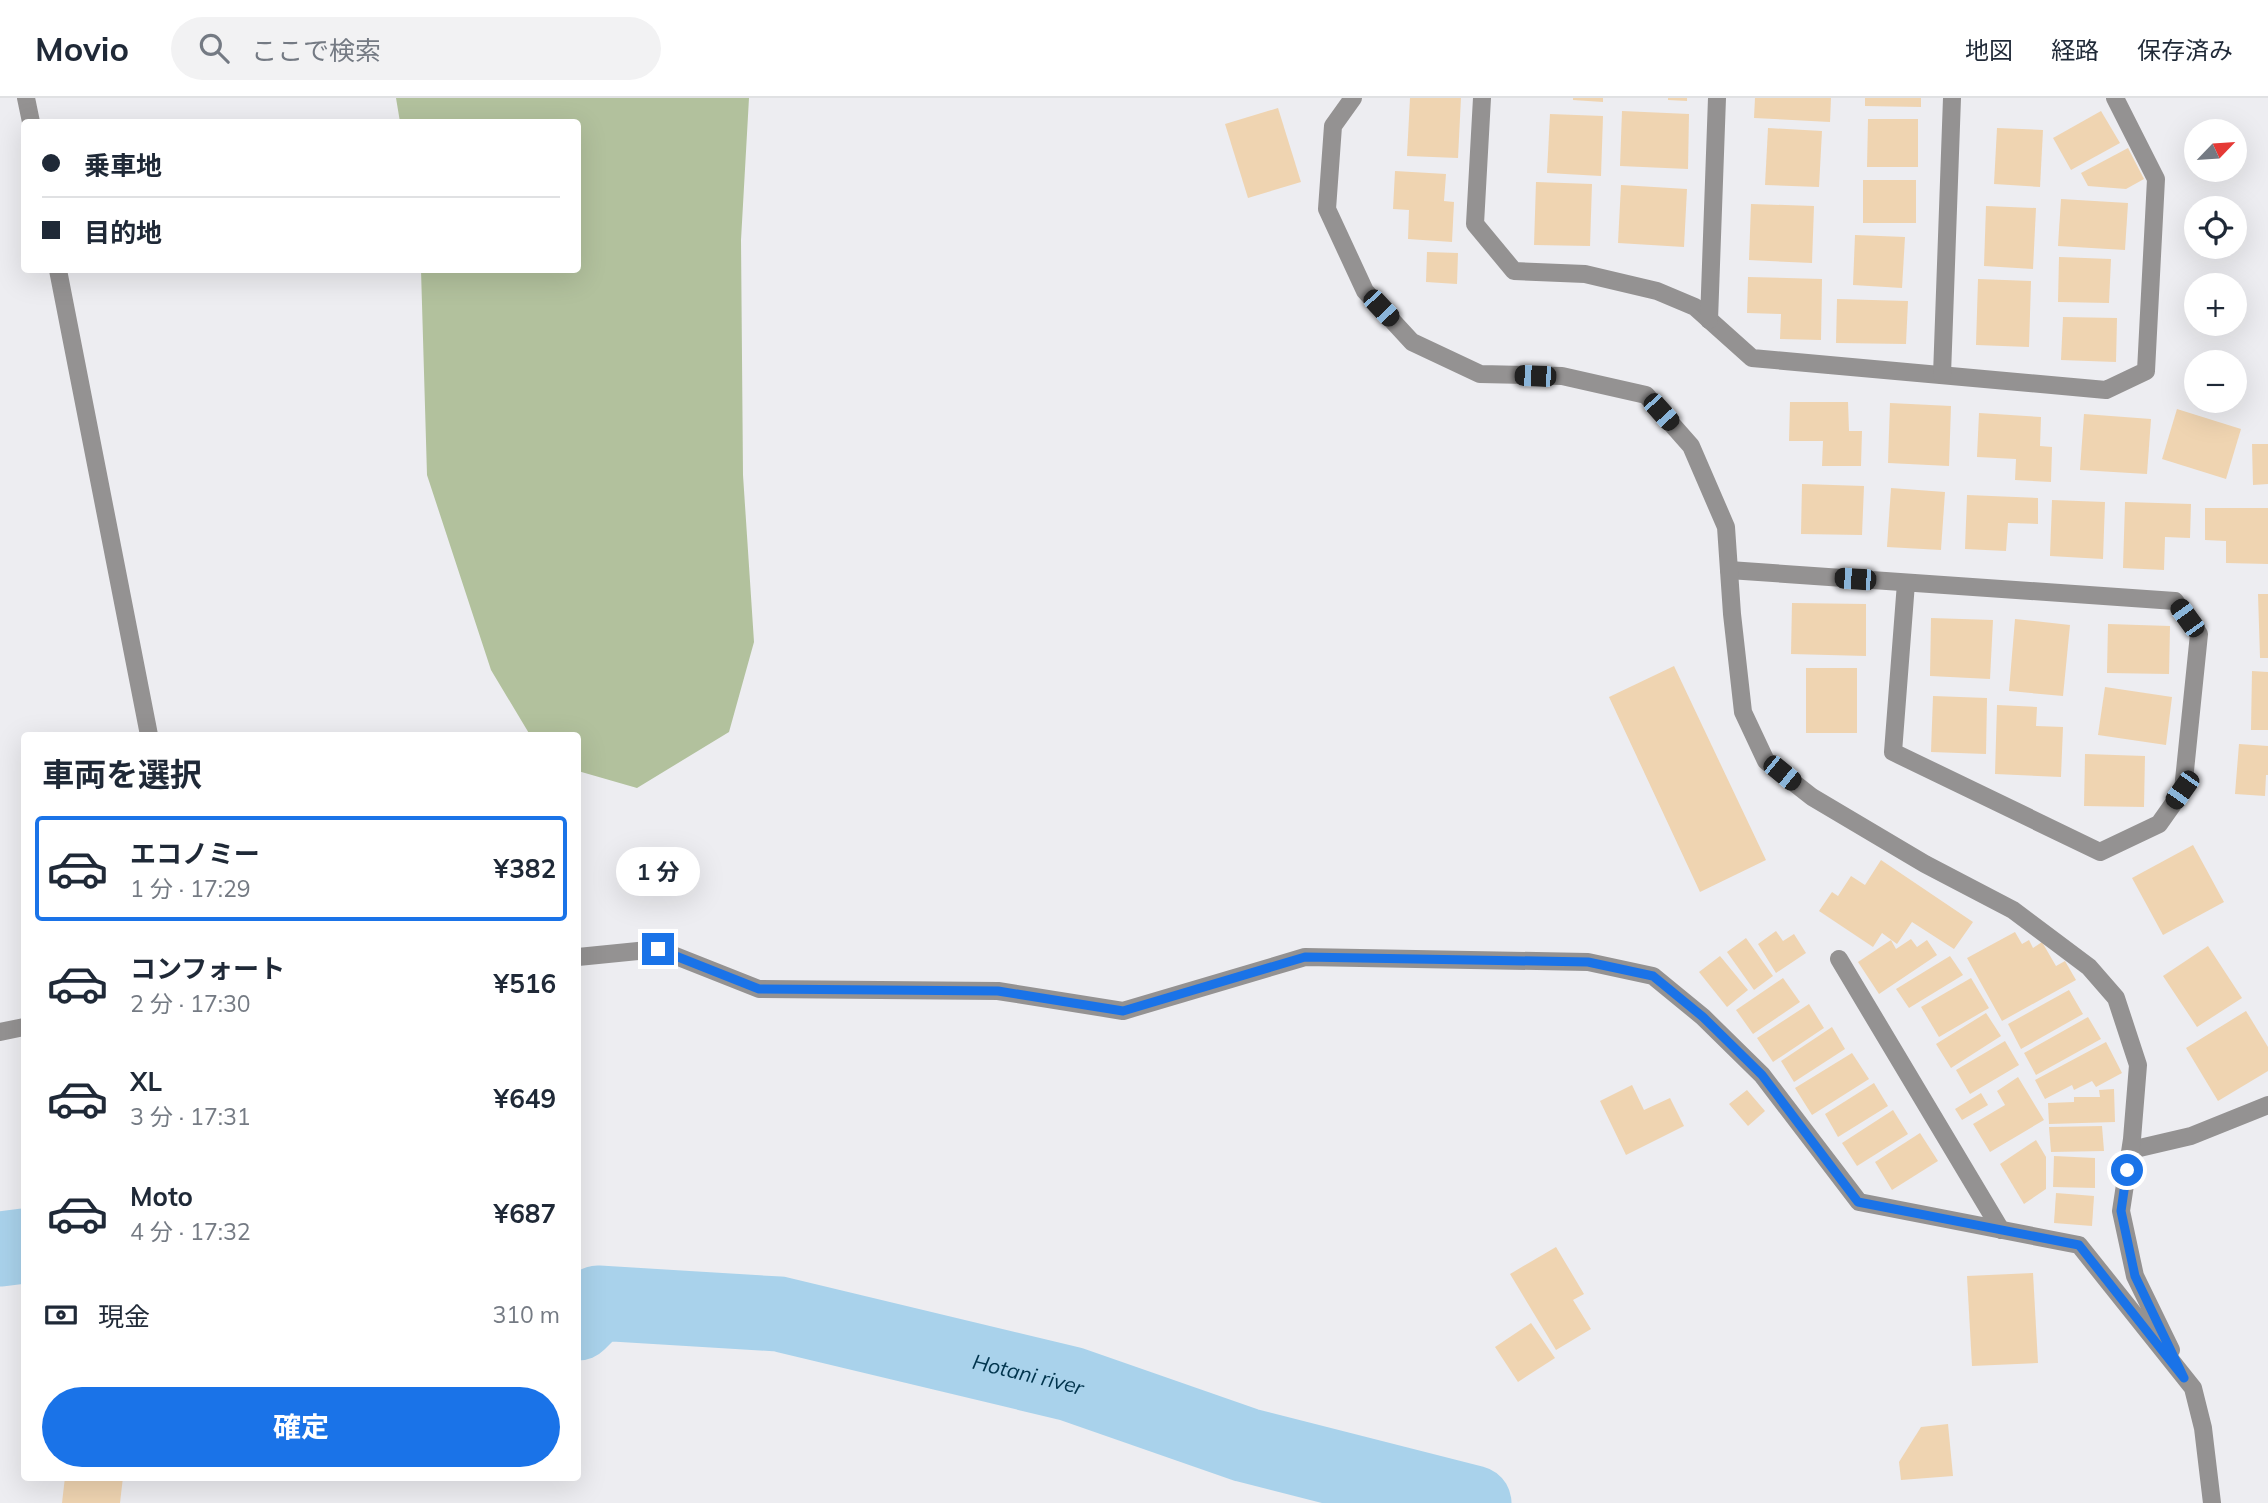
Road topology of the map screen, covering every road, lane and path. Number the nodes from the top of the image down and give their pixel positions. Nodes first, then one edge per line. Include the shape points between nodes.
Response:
1 (26, 98) edge
2 (1353, 98) edge
3 (1482, 98) edge
4 (1717, 98) edge
5 (1952, 98) edge
6 (2115, 98) edge
7 (30, 119) edge
8 (59, 273) edge
9 (1709, 320) junction
10 (1942, 375) junction
11 (1729, 570) junction
12 (1906, 583) junction
13 (148, 732) edge
14 (581, 957) edge
15 (1839, 960) dead end
16 (21, 1028) edge
17 (0, 1031) edge
18 (2268, 1105) edge
19 (2130, 1150) junction
20 (2001, 1230) junction
21 (2184, 1378) junction
22 (2212, 1503) edge

1 - 7 street
2 - 11 street via 1334,126 1327,209 1365,291 1412,342 1480,374 1562,376 1646,395 1691,446 1726,527
3 - 9 street via 1475,224 1514,271 1584,274 1657,291 1695,307
4 - 9 street
5 - 10 street
6 - 10 street via 2156,179 2146,371 2106,390
8 - 13 street
9 - 10 street via 1752,358
11 - 12 street
11 - 19 street via 1744,712 1766,761 1812,797 2013,910 2089,967 2116,998 2138,1065
12 - 12 street via 2175,601 2199,634 2182,790 2159,824 2100,852 1893,752
14 - 20 street via 658,949 759,989 998,991 1123,1011 1305,957 1588,962 1653,976 1703,1017 1762,1075 1858,1202
15 - 20 street
16 - 17 street
18 - 19 street via 2191,1136
19 - 21 street via 2121,1211 2135,1276
20 - 21 street via 2079,1245
21 - 22 street via 2193,1388 2203,1427

